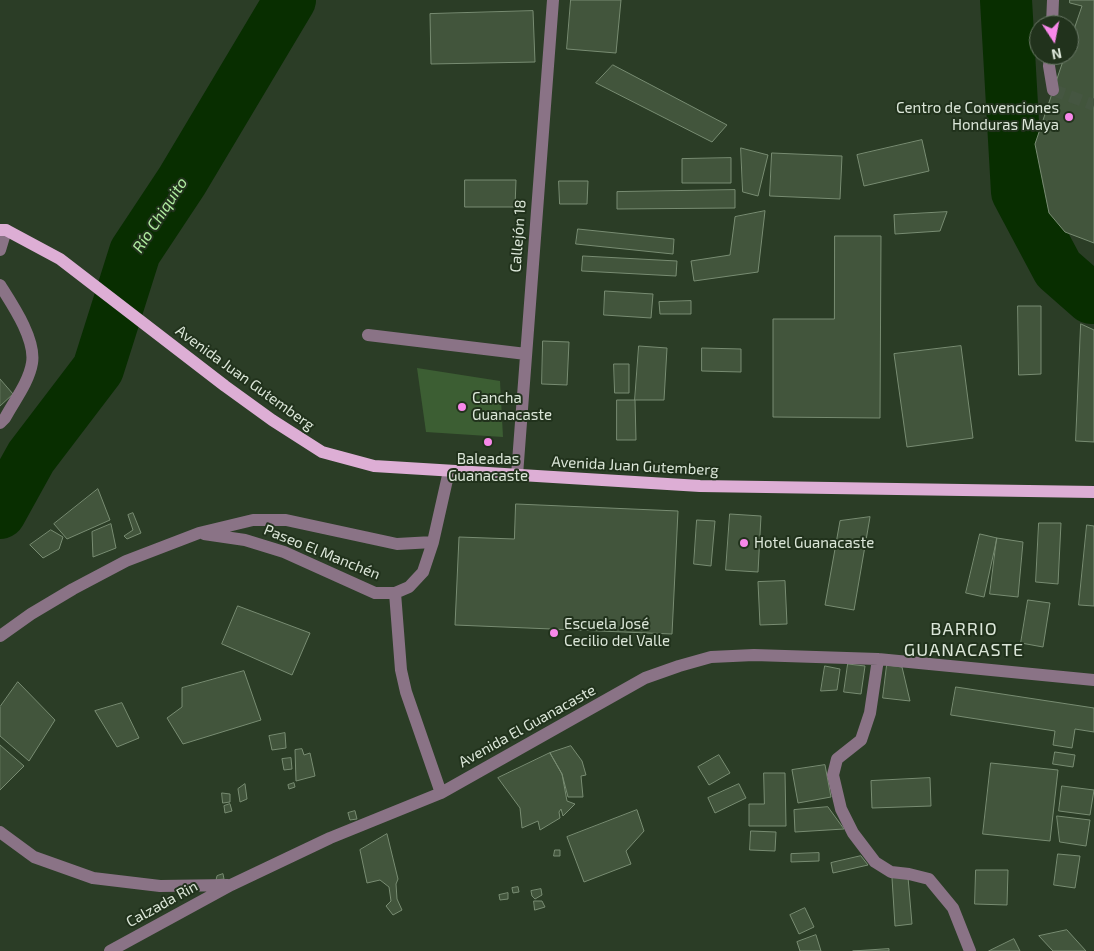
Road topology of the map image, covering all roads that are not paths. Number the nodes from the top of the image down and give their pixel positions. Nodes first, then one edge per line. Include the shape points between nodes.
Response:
1 (553, 0) edge
2 (1053, 0) edge
3 (1052, 15) edge
4 (1049, 65) edge
5 (1053, 90) dead end
6 (3, 230) edge
7 (0, 250) edge
8 (0, 285) edge
9 (368, 335) dead end
10 (526, 354) junction
11 (0, 423) edge
12 (450, 471) junction
13 (517, 475) junction
14 (1094, 492) edge
15 (199, 533) junction
16 (433, 542) junction
17 (395, 593) junction
18 (0, 636) edge
19 (878, 659) junction
20 (1094, 680) edge
21 (441, 793) junction
22 (0, 832) edge
23 (231, 885) junction
24 (110, 951) edge
25 (970, 951) edge

1 - 10 street, Callejón 18
2 - 3 street
4 - 5 street
6 - 7 street
6 - 12 main road, Avenida Juan Gutemberg via 60,259 225,386 322,452 374,466
8 - 11 street via 20,317 29,341 32,362 25,383
9 - 10 street
10 - 13 street, Callejón 18
12 - 13 main road, Avenida Juan Gutemberg
12 - 16 street, Paseo El Manchén
13 - 14 main road, Avenida Juan Gutemberg via 700,486
15 - 16 street, Paseo El Manchén via 252,520 286,520 397,544
15 - 17 street, Paseo El Manchén via 245,540 284,552 375,593
15 - 18 street, Paseo El Manchén via 126,561 31,614
16 - 17 street, Paseo El Manchén via 423,572 409,587
17 - 21 street via 406,692
19 - 20 street, Avenida El Guanacaste
19 - 21 street, Avenida El Guanacaste via 754,654 711,657 679,666 645,678
19 - 25 street via 870,713 861,740 837,759 833,775 841,809 853,833 875,862 891,872 929,879 953,908
21 - 23 street, Avenida El Guanacaste via 330,838
22 - 23 street, Avenida El Guanacaste via 34,858 93,878 160,886
23 - 24 street, Calzada Rin

